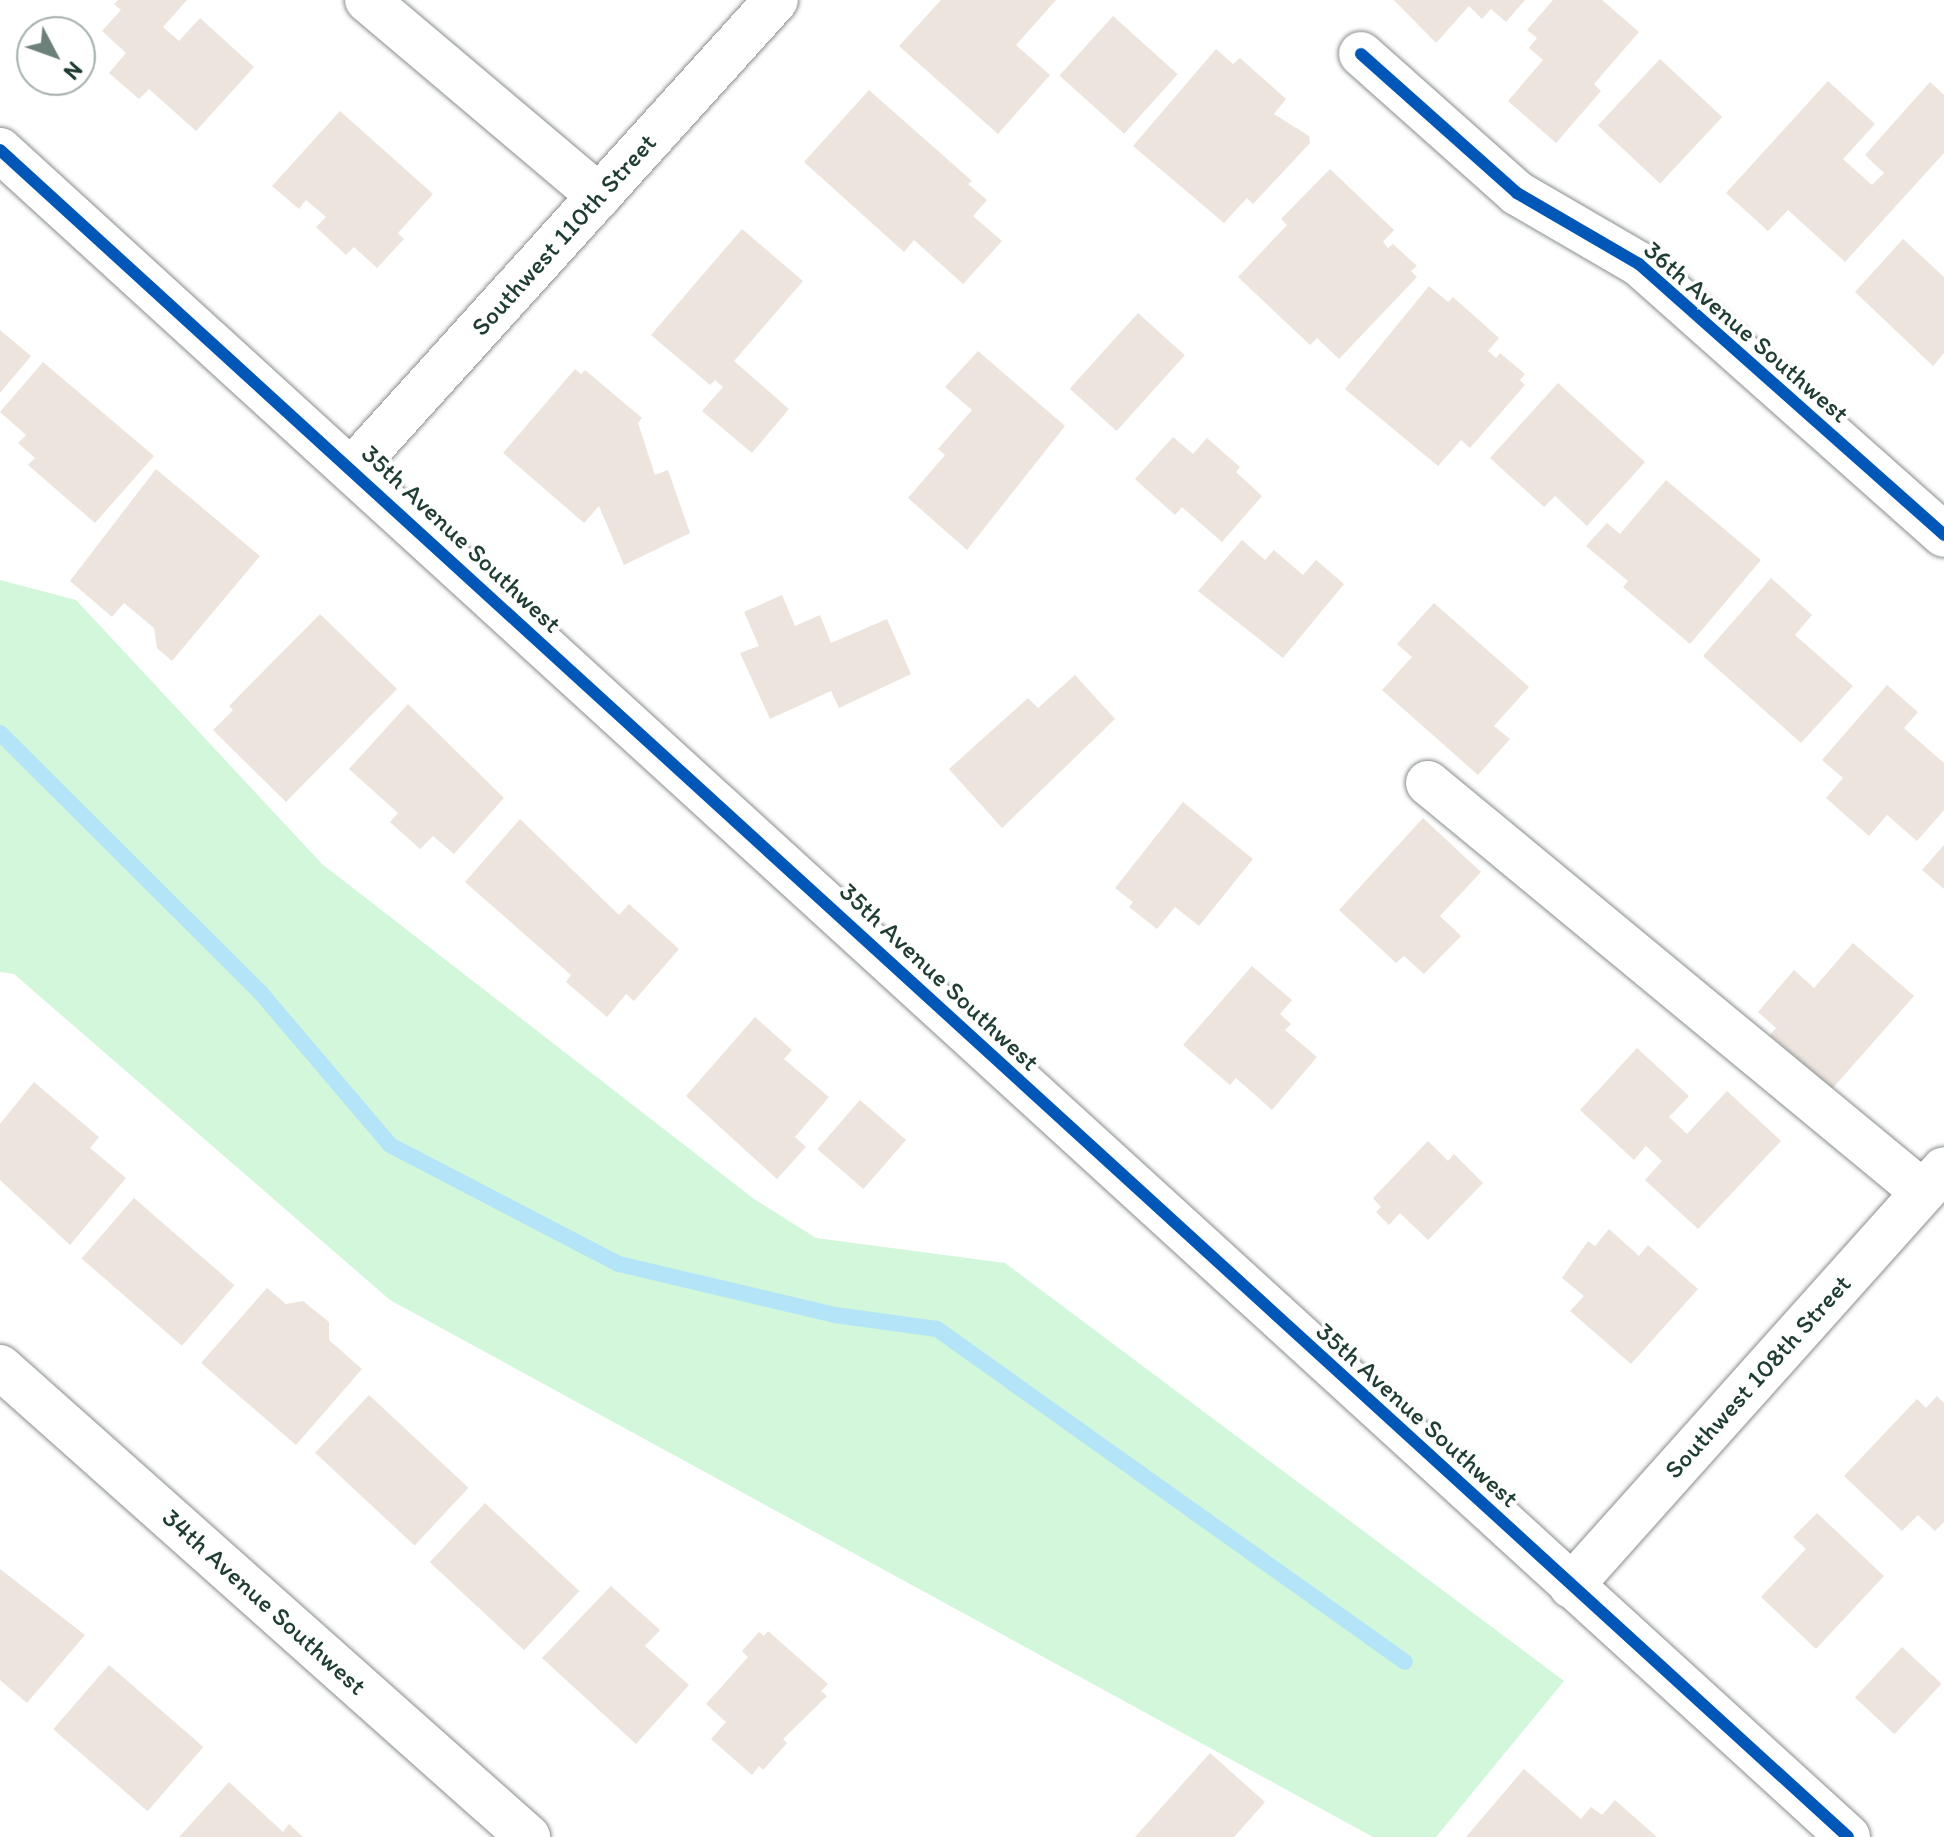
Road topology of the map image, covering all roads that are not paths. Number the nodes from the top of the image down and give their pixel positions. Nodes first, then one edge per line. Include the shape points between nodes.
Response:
1 (367, 0) edge
2 (776, 0) edge
3 (1361, 54) dead end
4 (0, 150) edge
5 (599, 196) junction
6 (352, 469) junction
7 (1944, 535) edge
8 (1428, 783) dead end
9 (1933, 1180) edge
10 (0, 1367) edge
11 (1571, 1586) junction
12 (528, 1837) edge
13 (1848, 1837) edge

1 - 5 street
2 - 5 street, Southwest 110th Street
3 - 7 street, 36th Avenue Southwest via 1517,193 1639,264
4 - 6 street, 35th Avenue Southwest
5 - 6 street, Southwest 110th Street
6 - 11 street, 35th Avenue Southwest
8 - 9 street
9 - 11 street, Southwest 108th Street
10 - 12 street, 34th Avenue Southwest
11 - 13 street, 35th Avenue Southwest

